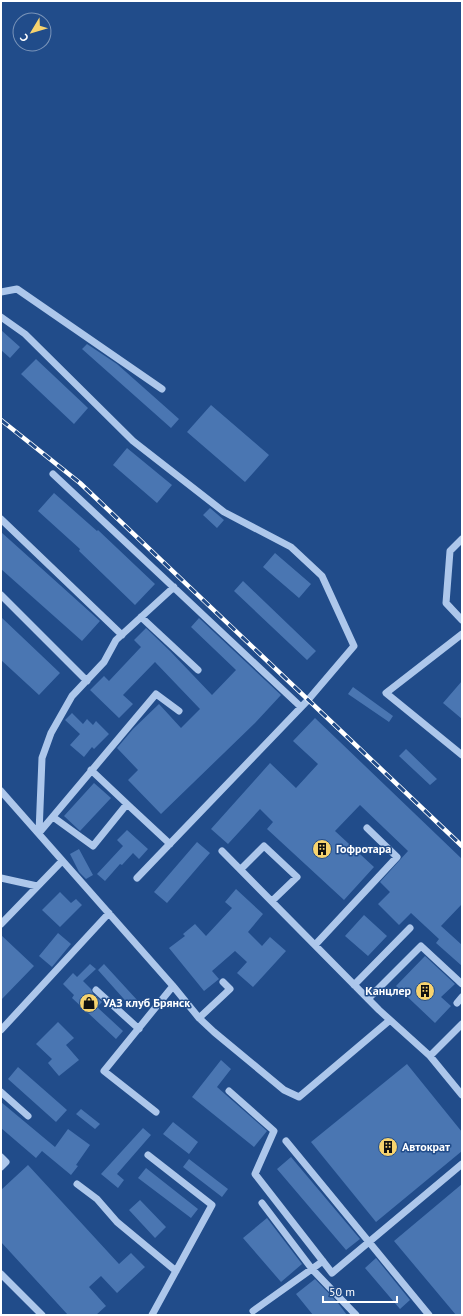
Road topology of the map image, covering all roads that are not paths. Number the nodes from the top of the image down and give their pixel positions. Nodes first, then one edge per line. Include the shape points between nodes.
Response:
1 (1, 292) edge
2 (1, 317) edge
3 (162, 388) dead end
4 (53, 474) dead end
5 (1, 519) edge
6 (462, 539) edge
7 (174, 587) junction
8 (1, 595) edge
9 (141, 617) junction
10 (462, 620) edge
11 (462, 634) edge
12 (122, 635) junction
13 (198, 670) dead end
14 (87, 681) junction
15 (301, 707) junction
16 (179, 711) dead end
17 (462, 755) edge
18 (91, 770) junction
19 (1, 791) edge
20 (126, 804) junction
21 (52, 817) junction
22 (367, 828) dead end
23 (39, 833) junction
24 (170, 844) junction
25 (222, 851) dead end
26 (62, 861) junction
27 (241, 869) junction
28 (1, 878) edge
29 (138, 878) dead end
30 (37, 886) junction
31 (272, 901) junction
32 (109, 913) junction
33 (1, 924) edge
34 (410, 928) dead end
35 (315, 945) junction
36 (223, 982) dead end
37 (462, 984) edge
38 (354, 985) junction
39 (173, 986) junction
40 (96, 990) dead end
41 (368, 999) junction
42 (199, 1018) junction
43 (390, 1020) junction
44 (462, 1024) edge
45 (139, 1029) junction
46 (1, 1030) edge
47 (430, 1056) junction
48 (229, 1091) dead end
49 (1, 1092) edge
50 (462, 1095) edge
51 (156, 1112) dead end
52 (28, 1116) dead end
53 (286, 1141) dead end
54 (148, 1155) dead end
55 (1, 1156) edge
56 (462, 1164) edge
57 (1, 1167) edge
58 (77, 1184) dead end
59 (262, 1203) dead end
60 (369, 1242) junction
61 (323, 1261) junction
62 (312, 1269) junction
63 (176, 1271) junction
64 (1, 1274) edge
65 (253, 1311) dead end
66 (42, 1315) edge
67 (152, 1315) edge
68 (356, 1315) edge
69 (429, 1315) edge

1 - 3 street via 17,289
2 - 15 street via 24,334 133,441 224,512 291,547 322,576 354,646
4 - 7 street
5 - 12 street
6 - 10 street via 450,551 446,603
7 - 9 street
7 - 15 street
8 - 14 street
9 - 12 street
9 - 13 street
11 - 17 street via 386,693
12 - 14 street via 116,640 104,662
14 - 23 street via 72,696 51,733 42,758
15 - 24 street
16 - 18 street via 156,694
18 - 20 street
18 - 21 street
19 - 23 street
20 - 21 street via 93,846
20 - 24 street
21 - 23 street
22 - 35 street via 397,857
23 - 26 street
24 - 29 street
25 - 27 street
26 - 30 street
26 - 32 street
27 - 31 street
27 - 31 street via 264,846 296,877
28 - 30 street
30 - 33 street
31 - 35 street
32 - 39 street
32 - 46 street
34 - 38 street
35 - 38 street
36 - 42 street via 230,989
37 - 41 street via 421,946
38 - 41 street
39 - 42 street
39 - 45 street
40 - 45 street
41 - 43 street
42 - 43 street via 284,1090 299,1097
43 - 47 street
44 - 47 street
45 - 51 street via 104,1071
47 - 50 street
48 - 61 street via 274,1131 255,1174
49 - 52 street
53 - 60 street
54 - 63 street via 212,1205
55 - 57 street via 6,1162
56 - 60 street
58 - 63 street via 97,1199 117,1222
59 - 62 street
60 - 61 street via 332,1273
60 - 69 street
61 - 62 street
62 - 65 street
62 - 68 street
63 - 67 street
64 - 66 street

